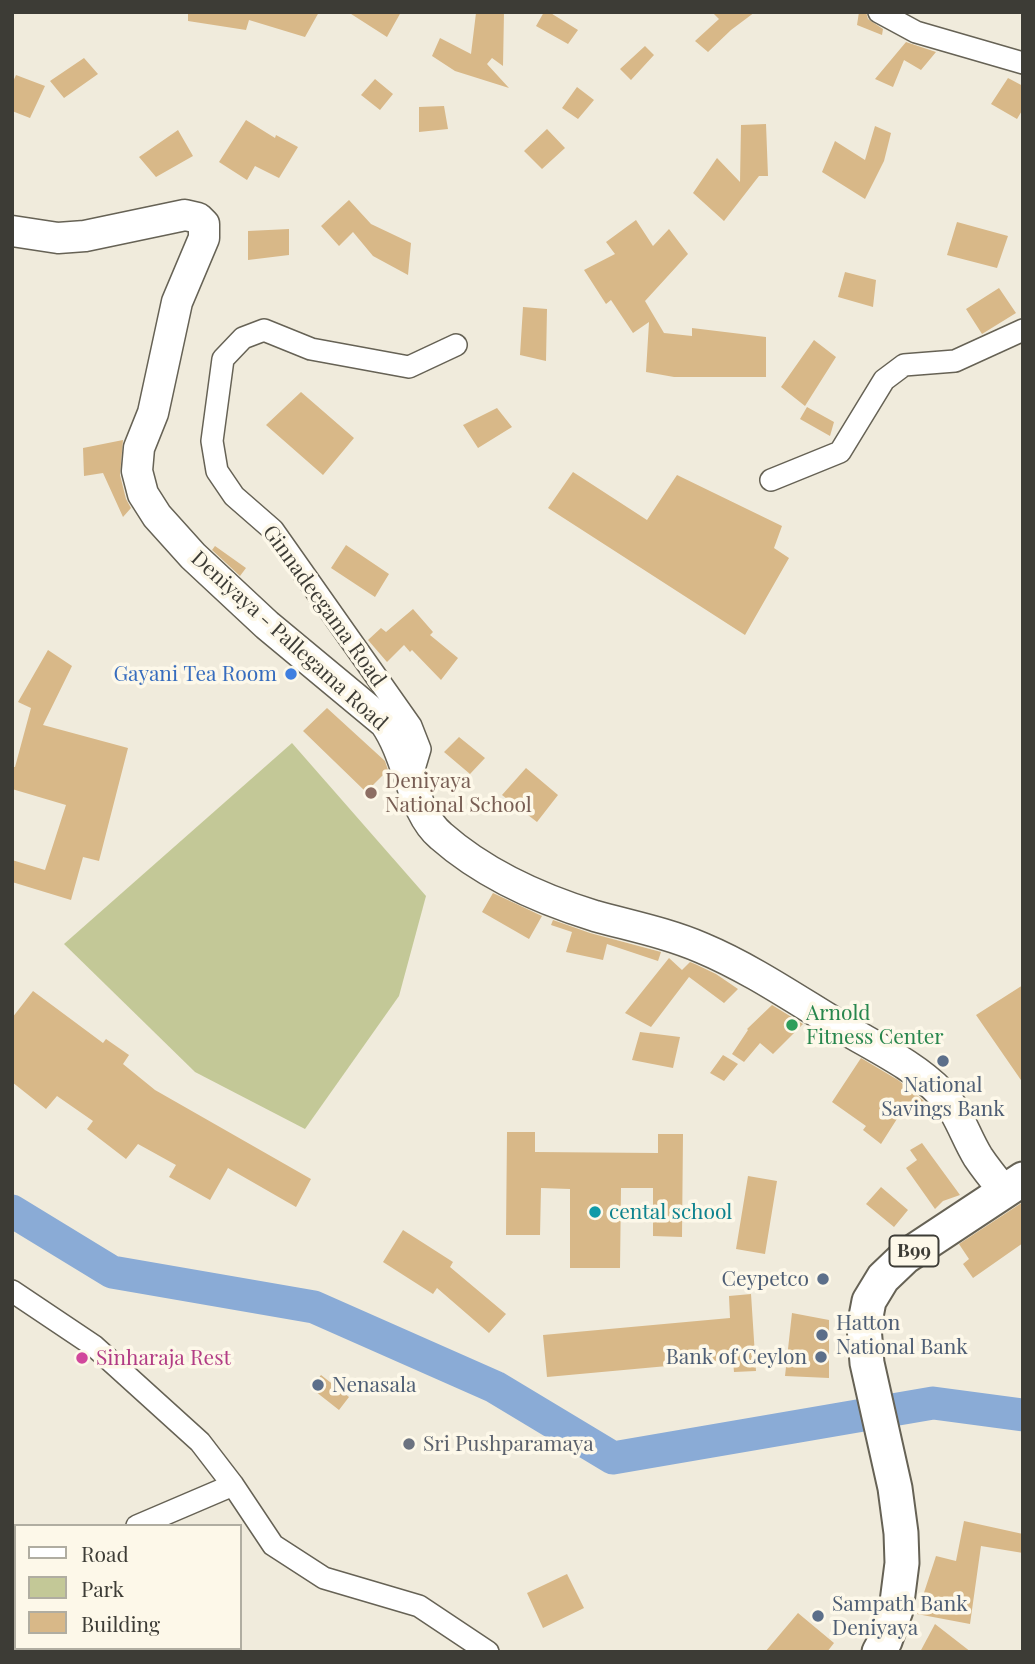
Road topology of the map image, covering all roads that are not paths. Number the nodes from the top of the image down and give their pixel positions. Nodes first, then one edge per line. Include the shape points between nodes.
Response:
1 (879, 12) edge
2 (1023, 62) edge
3 (14, 233) edge
4 (1023, 330) edge
5 (456, 345) dead end
6 (771, 480) dead end
7 (411, 779) junction
8 (1013, 1185) edge
9 (12, 1291) edge
10 (233, 1485) junction
11 (142, 1524) edge
12 (488, 1652) edge
13 (879, 1652) edge

1 - 2 street via 916,32
3 - 7 main road, Deniyaya - Pallegama Road via 85,236 185,215 204,224 204,238 177,302 153,413 139,448 137,471 143,494 193,556 385,723 397,740
4 - 6 street via 955,361 904,365 884,380 840,452
5 - 7 street, Ginnadeegama Road via 409,367 311,349 264,330 243,338 223,359 212,441 217,471 234,496 273,530 411,726 420,749
7 - 8 main road, Deniyaya - Pallegama Road via 424,818 439,835 509,881 583,912 701,947 744,968 927,1080 956,1111 979,1158
8 - 13 main road, B99 via 905,1257 883,1278 869,1301 864,1326 867,1363 895,1488 902,1563 896,1610
9 - 10 street via 94,1346 200,1443
10 - 11 street
10 - 12 street via 273,1545 324,1578 419,1606

